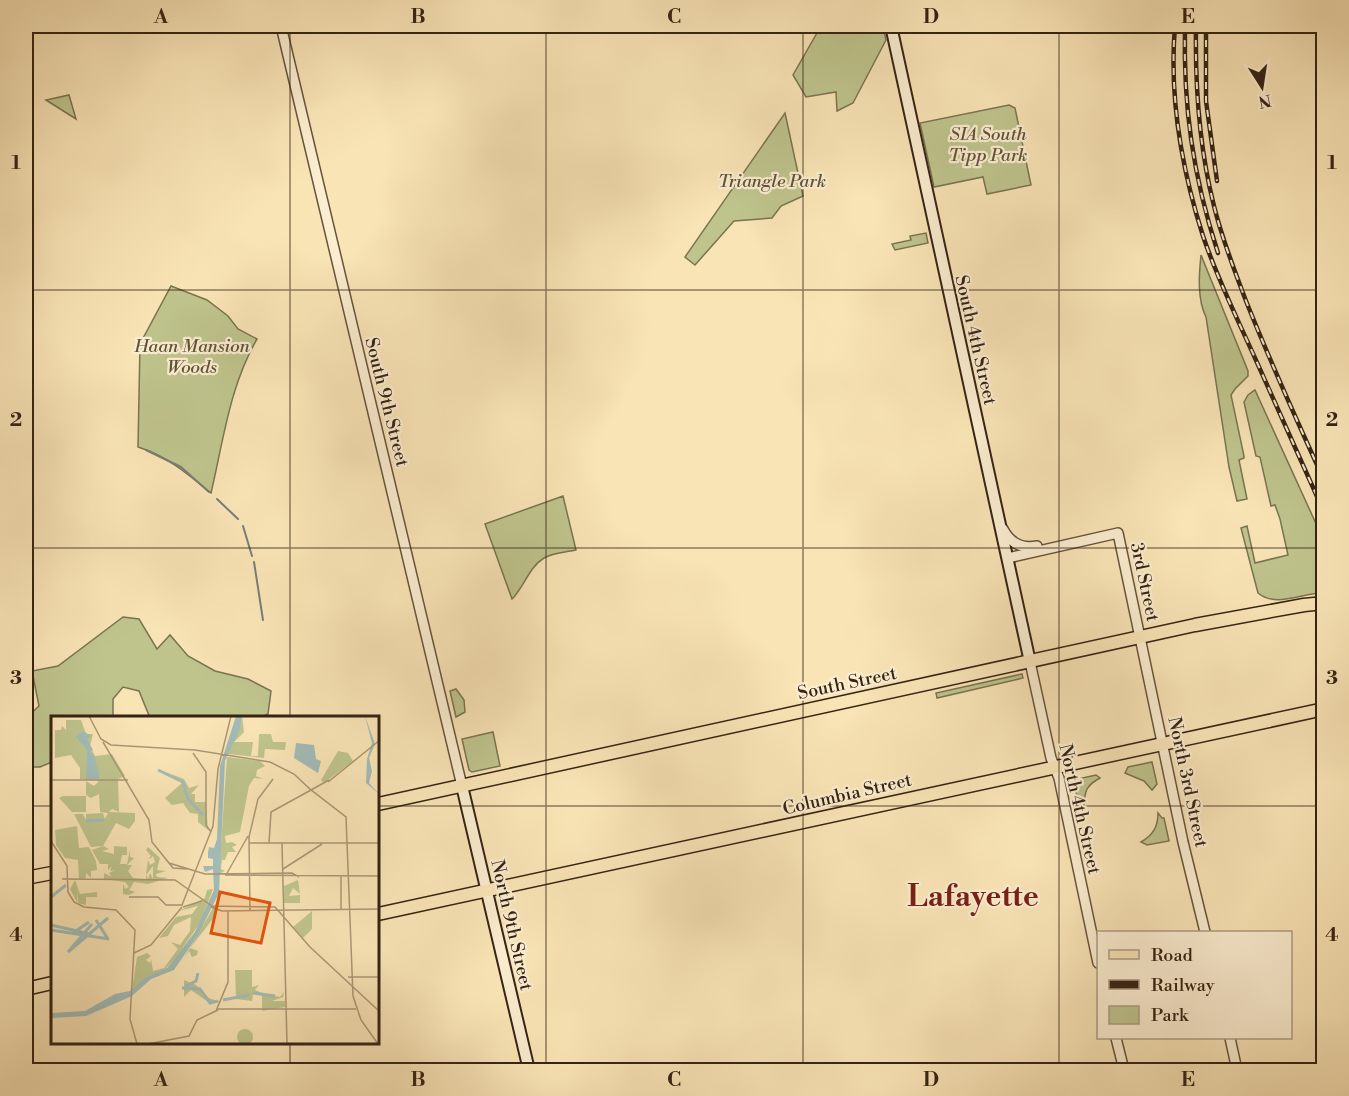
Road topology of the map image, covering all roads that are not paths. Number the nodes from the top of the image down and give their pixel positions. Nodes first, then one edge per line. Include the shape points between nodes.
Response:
1 (281, 26) edge
2 (891, 26) edge
3 (1001, 526) junction
4 (1054, 547) junction
5 (1008, 558) junction
6 (1323, 603) edge
7 (1140, 637) junction
8 (1030, 662) junction
9 (1323, 709) edge
10 (1162, 744) junction
11 (1055, 767) junction
12 (462, 786) junction
13 (380, 804) edge
14 (51, 873) edge
15 (26, 878) edge
16 (488, 891) junction
17 (380, 914) edge
18 (1205, 931) edge
19 (1097, 958) edge
20 (51, 983) edge
21 (26, 989) edge
22 (1116, 1039) edge
23 (1230, 1039) edge
24 (529, 1071) edge
25 (1124, 1071) edge
26 (1237, 1071) edge

1 - 12 street, South 9th Street
2 - 3 main road, South 4th Street
3 - 4 street via 1010,540 1020,546
3 - 5 main road, South 4th Street
4 - 5 street
4 - 7 street, 3rd Street via 1118,533
5 - 8 main road, South 4th Street
6 - 7 main road, South Street
7 - 8 main road, South Street
7 - 10 street, North 3rd Street
8 - 11 street, North 4th Street
8 - 12 main road, South Street
9 - 10 main road, Columbia Street
10 - 11 main road, Columbia Street
10 - 18 street, North 3rd Street
11 - 16 main road, Columbia Street
11 - 19 street, North 4th Street
12 - 13 main road, South Street
12 - 16 main road, North 9th Street
14 - 15 main road
16 - 17 main road, Columbia Street
16 - 24 main road, North 9th Street
20 - 21 main road
22 - 25 street
23 - 26 street

